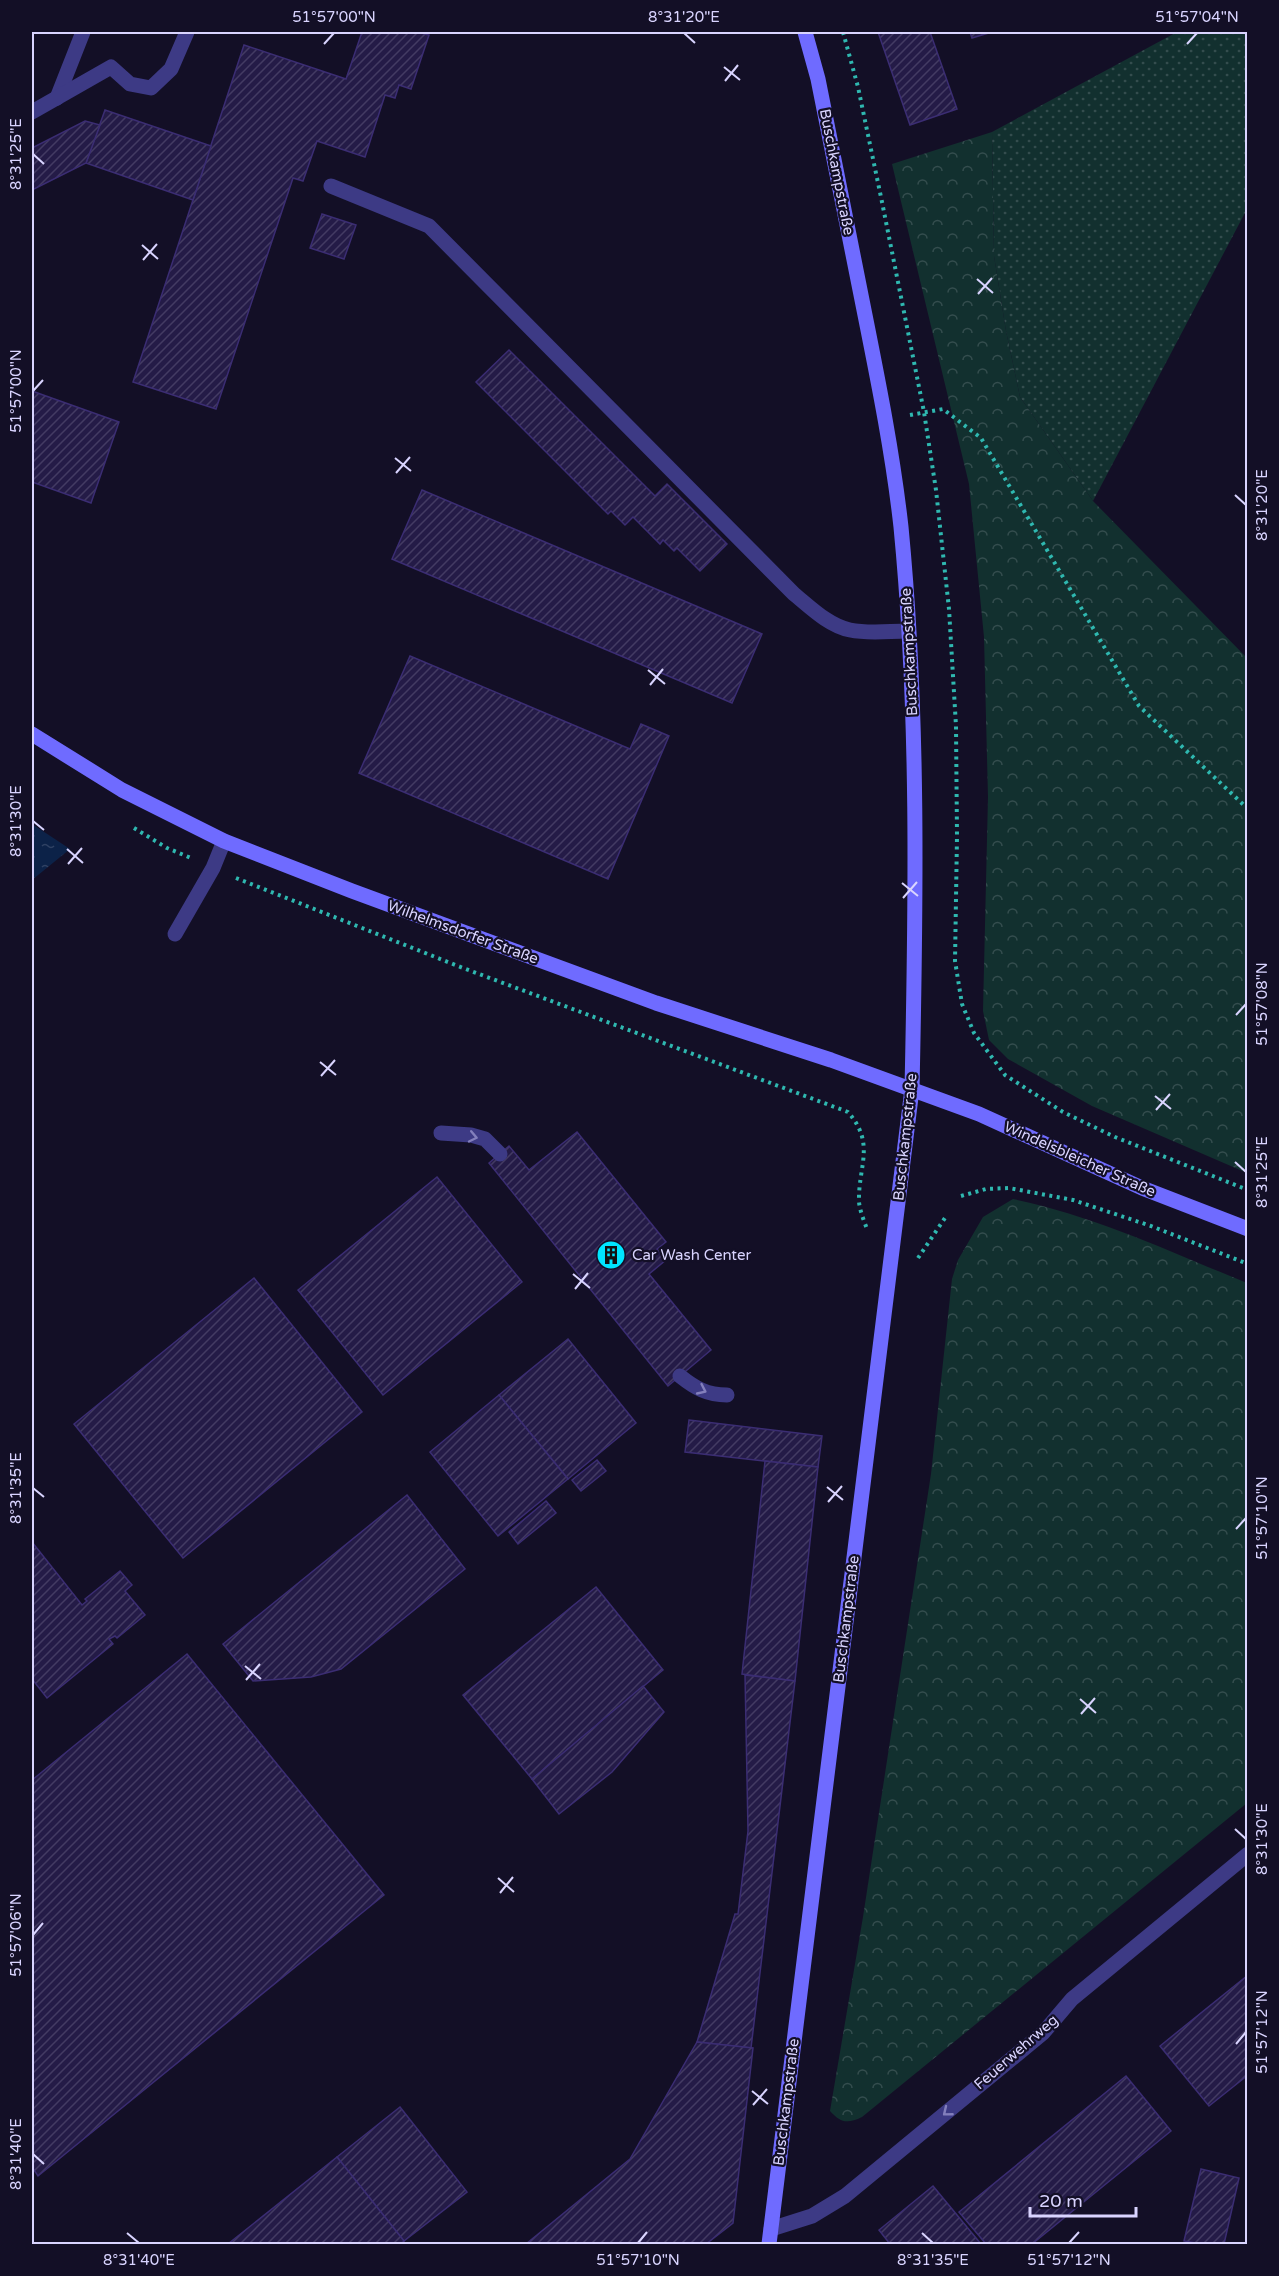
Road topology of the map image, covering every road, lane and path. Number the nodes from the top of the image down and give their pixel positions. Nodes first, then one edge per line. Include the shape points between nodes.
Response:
1 (83, 32) edge
2 (187, 32) edge
3 (805, 32) edge
4 (843, 32) edge
5 (858, 87) dead end
6 (57, 98) junction
7 (32, 112) edge
8 (331, 186) dead end
9 (886, 420) junction
10 (908, 631) junction
11 (32, 734) edge
12 (1248, 809) edge
13 (128, 824) dead end
14 (224, 842) junction
15 (213, 868) junction
16 (175, 934) dead end
17 (1005, 1075) dead end
18 (912, 1089) junction
19 (441, 1133) dead end
20 (500, 1154) dead end
21 (1248, 1190) edge
22 (961, 1196) dead end
23 (859, 1203) dead end
24 (1248, 1229) edge
25 (1248, 1264) edge
26 (680, 1376) dead end
27 (727, 1395) dead end
28 (1248, 1854) edge
29 (770, 2237) edge

1 - 6 street
2 - 6 street via 171,69 150,88 130,84 111,67
3 - 9 main road, Buschkampstraße via 818,79
4 - 5 path
6 - 7 street
8 - 10 street via 429,226 794,594 825,619 848,630
9 - 10 main road, Buschkampstraße
9 - 12 path via 943,409 981,438 1139,706
10 - 18 main road, Buschkampstraße via 915,795
11 - 14 main road, Wilhelmsdorfer Straße via 122,790
13 - 15 path via 167,848
14 - 15 street
14 - 18 main road, Wilhelmsdorfer Straße via 656,1003
15 - 16 street
15 - 23 path via 462,968 848,1112 860,1125 864,1147
17 - 21 path via 1063,1112 1114,1137
18 - 24 main road, Windelsbleicher Straße via 983,1115 1142,1188
18 - 29 main road, Buschkampstraße
19 -> 20 street via 485,1139
22 - 25 path via 1009,1188 1073,1200
26 -> 27 street via 712,1395
28 -> 29 street, Feuerwehrweg via 1083,1989 1043,2032 845,2196

